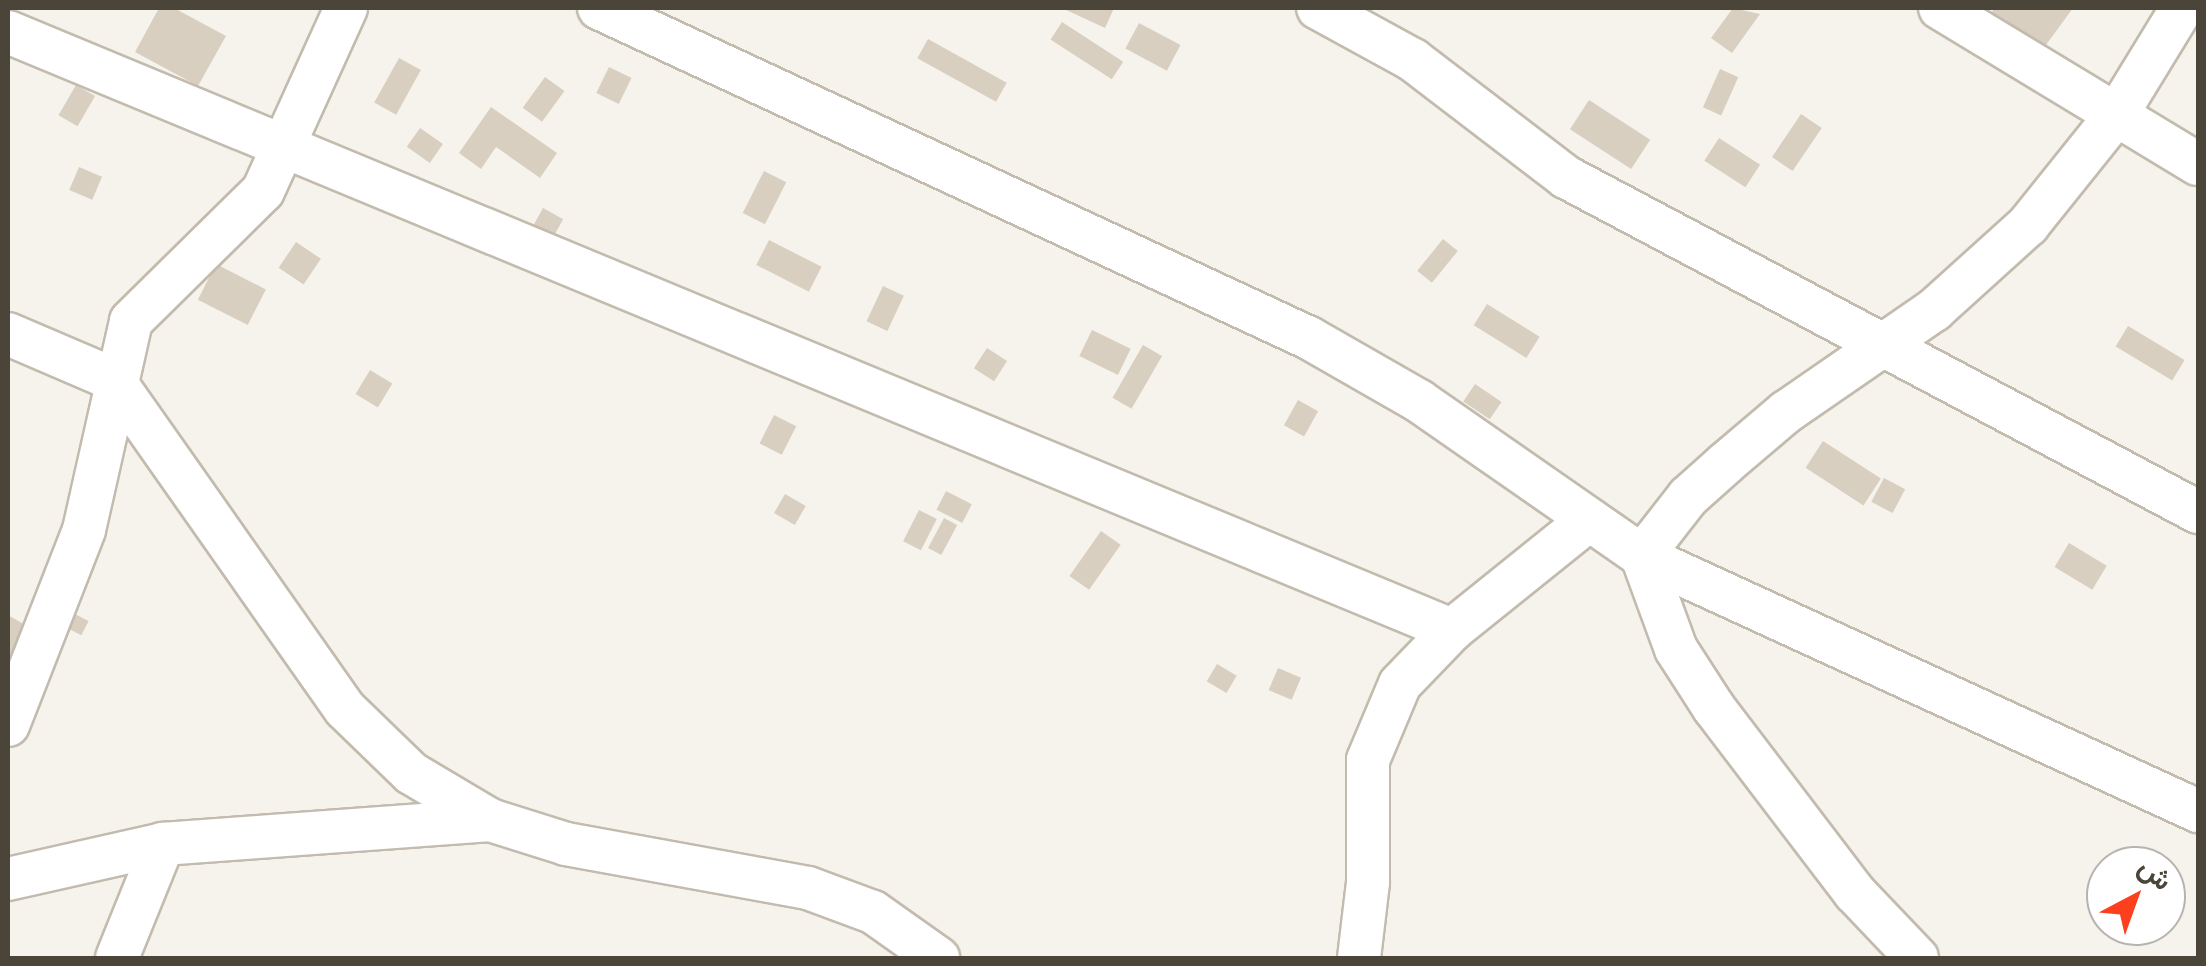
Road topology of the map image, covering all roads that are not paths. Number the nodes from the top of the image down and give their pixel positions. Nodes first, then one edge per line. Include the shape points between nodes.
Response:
1 (346, 8) edge
2 (599, 8) edge
3 (1318, 8) edge
4 (1940, 8) edge
5 (2182, 8) edge
6 (8, 32) edge
7 (2116, 114) junction
8 (287, 148) junction
9 (2198, 164) edge
10 (8, 334) edge
11 (1886, 346) junction
12 (113, 379) junction
13 (2198, 512) edge
14 (1590, 520) junction
15 (1642, 556) junction
16 (1452, 630) junction
17 (10, 712) edge
18 (2198, 811) edge
19 (490, 820) junction
20 (164, 844) junction
21 (8, 879) edge
22 (116, 958) edge
23 (938, 958) edge
24 (1358, 958) edge
25 (1917, 958) edge

1 - 8 street
2 - 14 street via 1371,370
3 - 11 street via 1413,60 1566,177
4 - 7 street
5 - 7 street
6 - 8 street
7 - 9 street
7 - 11 street via 2028,225
8 - 12 street via 263,191 131,321
8 - 16 street
10 - 12 street
11 - 13 street
11 - 15 street via 1771,425 1688,497
12 - 17 street via 84,530
12 - 19 street via 345,708 411,774
14 - 15 street
14 - 16 street
15 - 18 street
15 - 25 street via 1676,648 1723,721 1855,893
16 - 24 street via 1400,684 1368,760 1368,882
19 - 20 street
19 - 23 street via 622,856 808,888 873,912
20 - 21 street
20 - 22 street

